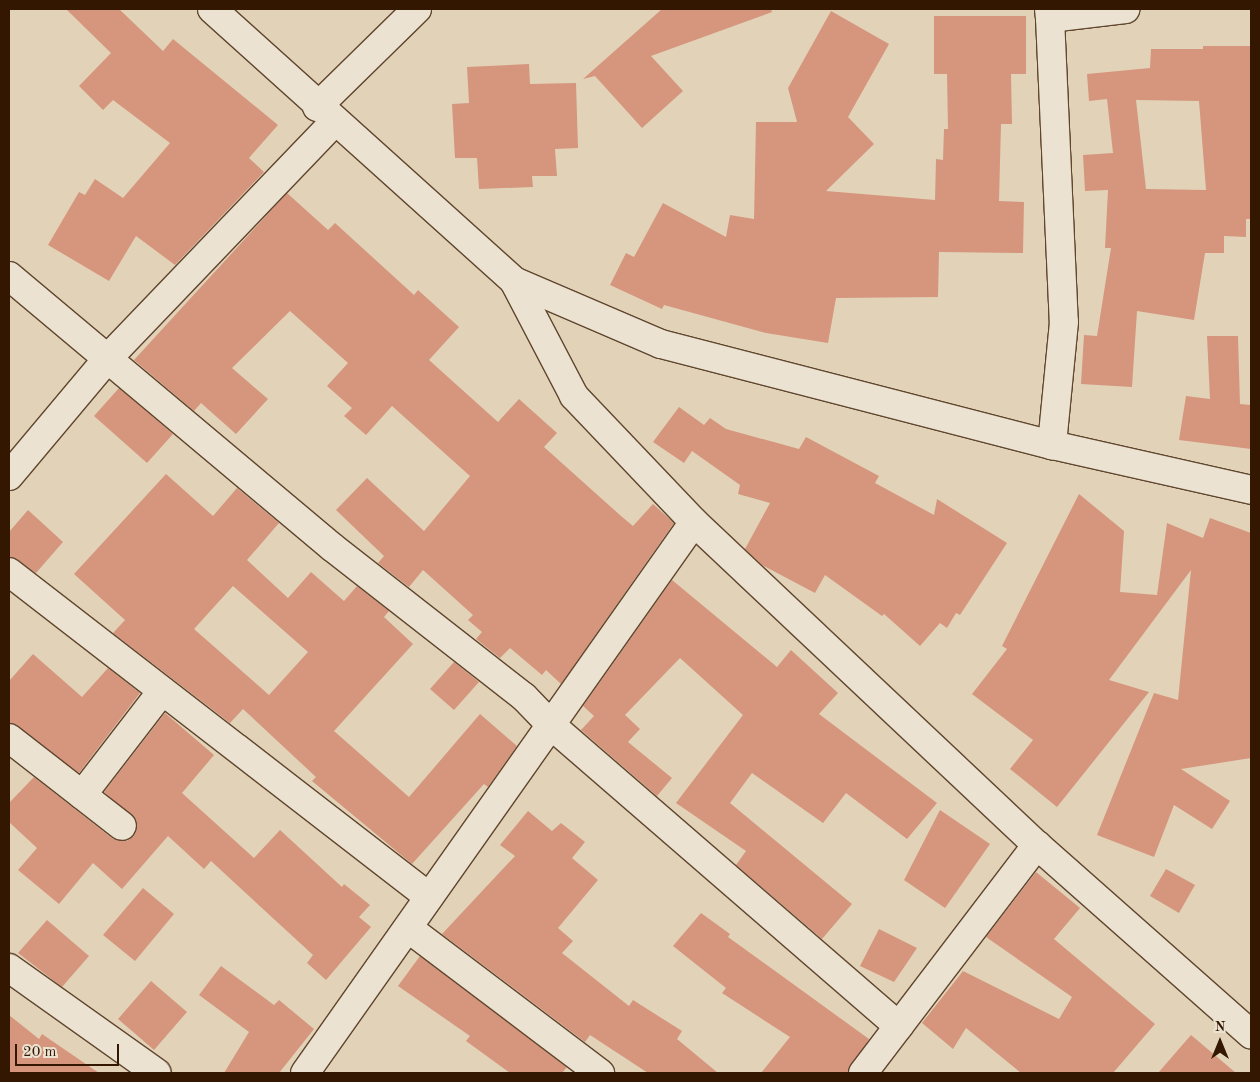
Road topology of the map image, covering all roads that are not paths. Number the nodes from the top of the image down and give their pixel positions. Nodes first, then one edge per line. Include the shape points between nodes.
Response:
1 (212, 9) edge
2 (417, 9) edge
3 (1125, 9) edge
4 (1050, 14) edge
5 (325, 114) junction
6 (9, 276) edge
7 (514, 281) junction
8 (109, 357) junction
9 (1052, 445) junction
10 (9, 476) edge
11 (1251, 490) edge
12 (694, 522) junction
13 (9, 572) edge
14 (162, 691) junction
15 (551, 725) junction
16 (9, 738) edge
17 (82, 795) junction
18 (122, 826) dead end
19 (1037, 845) junction
20 (429, 897) junction
21 (408, 928) junction
22 (9, 968) edge
23 (899, 1026) junction
24 (1251, 1034) edge
25 (157, 1073) edge
26 (305, 1073) edge
27 (600, 1073) edge
28 (863, 1073) edge

1 - 5 street
2 - 5 street
3 - 4 street
4 - 9 street via 1060,169 1064,322
5 - 7 street
5 - 8 street
6 - 8 street
7 - 9 street via 661,344
7 - 12 street via 574,396
8 - 10 street
8 - 15 street via 332,547 524,697
9 - 11 street
12 - 15 street
12 - 19 street
13 - 14 street
14 - 17 street
14 - 20 street
15 - 20 street
15 - 23 street
16 - 17 street
17 - 18 street
19 - 23 street
19 - 24 street
20 - 21 street
21 - 26 street
21 - 27 street
22 - 25 street
23 - 28 street

